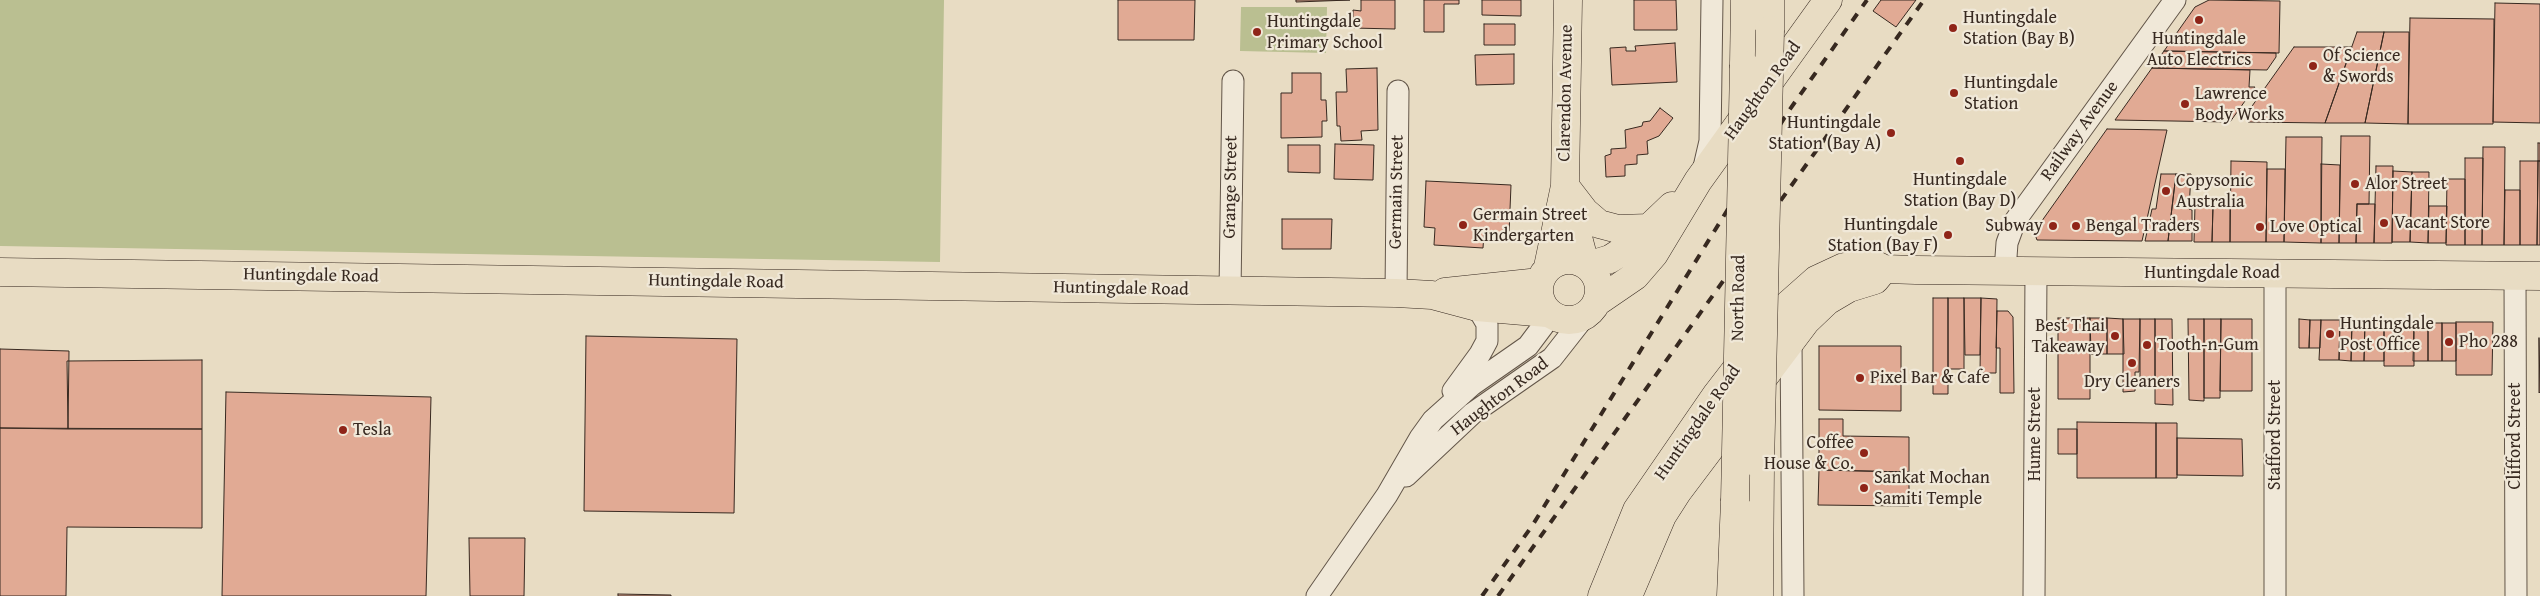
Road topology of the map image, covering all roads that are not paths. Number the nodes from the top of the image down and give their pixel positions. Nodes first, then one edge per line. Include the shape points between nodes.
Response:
1 (1568, 0) edge
2 (1712, 0) edge
3 (1745, 0) edge
4 (1770, 0) edge
5 (1828, 0) edge
6 (2175, 0) edge
7 (1233, 81) dead end
8 (1398, 91) dead end
9 (1698, 181) junction
10 (1565, 186) junction
11 (1650, 228) junction
12 (1586, 265) junction
13 (1884, 269) junction
14 (2005, 271) junction
15 (2036, 271) junction
16 (0, 272) edge
17 (2275, 273) junction
18 (1544, 275) junction
19 (2527, 276) edge
20 (1230, 292) junction
21 (1396, 293) junction
22 (1432, 295) junction
23 (1477, 307) junction
24 (1591, 309) junction
25 (1548, 313) junction
26 (1792, 340) junction
27 (1433, 420) junction
28 (1387, 495) junction
29 (1317, 596) edge
30 (1602, 596) edge
31 (1628, 596) edge
32 (1731, 596) edge
33 (1759, 596) edge
34 (1793, 596) edge
35 (2034, 596) edge
36 (2276, 596) edge
37 (2516, 596) edge

1 - 10 main road, Clarendon Avenue
2 - 9 street via 1710,141
3 - 32 main road, North Road, bridge
4 - 33 main road, North Road, bridge
5 - 9 main road, Haughton Road
6 - 14 street, Railway Avenue via 2016,221 2007,243
7 - 20 street, Grange Street
8 - 21 street, Germain Street
9 - 11 main road, Haughton Road
9 - 24 main road, Haughton Road via 1654,254 1635,276
10 - 11 main road via 1599,224 1618,228
10 - 12 main road, Clarendon Avenue
10 - 18 main road, Clarendon Avenue
11 - 12 main road, Haughton Road via 1630,247 1610,259
12 - 18 main road via 1571,260 1560,261
12 - 24 main road via 1598,280 1600,290
13 - 14 main road, Huntingdale Road
13 - 26 main road, Huntingdale Road via 1875,280 1850,288 1827,301 1806,320
13 - 30 main road, Huntingdale Road via 1872,263 1860,263 1835,270 1816,280 1781,311 1717,394 1637,510
14 - 15 main road, Huntingdale Road
15 - 17 main road, Huntingdale Road
15 - 35 street, Hume Street
16 - 20 main road, Huntingdale Road
17 - 19 main road, Huntingdale Road
17 - 36 street, Stafford Street
18 - 22 main road, Huntingdale Road via 1510,287 1458,289
18 - 25 main road via 1542,304
19 - 37 street, Clifford Street
20 - 21 main road, Huntingdale Road
21 - 22 main road, Huntingdale Road
22 - 23 main road, Huntingdale Road
23 - 25 main road, Huntingdale Road
23 - 27 street via 1487,324 1485,346
24 - 25 main road via 1575,320 1565,320
24 - 28 street, Haughton Road via 1552,358 1473,412
25 - 27 street, Haughton Road via 1528,346 1480,379
26 - 31 main road, Huntingdale Road via 1662,516
26 - 34 street
27 - 28 street, Haughton Road
28 - 29 street, Haughton Road

